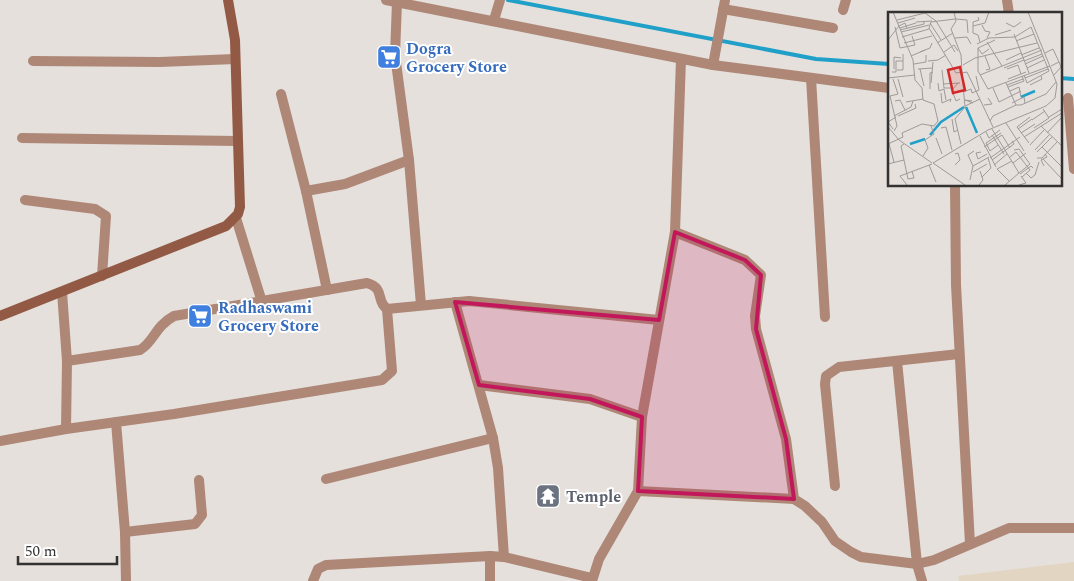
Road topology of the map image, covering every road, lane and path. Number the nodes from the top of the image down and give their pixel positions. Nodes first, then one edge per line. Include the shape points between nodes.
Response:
1 (228, 0) edge
2 (392, 1) edge
3 (499, 3) edge
4 (724, 5) edge
5 (494, 20) junction
6 (833, 28) dead end
7 (235, 59) junction
8 (681, 59) junction
9 (33, 61) dead end
10 (713, 65) junction
11 (811, 78) junction
12 (888, 88) edge
13 (281, 94) dead end
14 (1067, 98) edge
15 (22, 138) dead end
16 (237, 141) junction
17 (409, 160) junction
18 (1074, 168) edge
19 (955, 186) edge
20 (306, 191) junction
21 (25, 200) dead end
22 (236, 218) junction
23 (675, 232) junction
24 (102, 276) junction
25 (327, 290) junction
26 (62, 292) junction
27 (262, 302) junction
28 (455, 302) junction
29 (421, 305) junction
30 (386, 309) junction
31 (0, 316) edge
32 (826, 318) dead end
33 (659, 320) junction
34 (959, 354) junction
35 (67, 361) junction
36 (898, 361) junction
37 (479, 385) junction
38 (642, 417) junction
39 (116, 422) junction
40 (66, 429) junction
41 (493, 438) junction
42 (0, 442) edge
43 (326, 479) dead end
44 (199, 480) dead end
45 (835, 486) dead end
46 (638, 491) junction
47 (794, 499) junction
48 (1074, 528) edge
49 (125, 532) junction
50 (970, 544) junction
51 (490, 556) junction
52 (504, 556) junction
53 (917, 564) junction
54 (592, 580) edge
55 (126, 581) edge
56 (313, 581) edge
57 (490, 581) edge
58 (922, 581) edge

1 - 7 street
2 - 5 street
2 - 17 street via 395,55
3 - 5 street
4 - 6 street
4 - 10 street
5 - 8 street
7 - 9 street
7 - 16 street
8 - 10 street
8 - 23 street
10 - 11 street
11 - 12 street
11 - 32 street
13 - 20 street
14 - 18 street
15 - 16 street
16 - 22 street via 240,207
17 - 20 street via 344,184
17 - 29 street
19 - 34 street
20 - 25 street
21 - 24 street via 94,209 106,216
22 - 24 street via 226,226
22 - 27 street
23 - 33 street
23 - 47 street via 745,260 761,275 754,316 786,439
24 - 26 street
25 - 27 street
25 - 30 street via 359,284 375,286
26 - 31 street
26 - 35 street
27 - 35 street via 174,316 154,331 140,350
28 - 29 street
28 - 33 street
28 - 37 street
29 - 30 street
30 - 39 street via 392,371 382,380
33 - 38 street
34 - 36 street
34 - 50 street
35 - 40 street
36 - 45 street via 838,368 826,376
36 - 53 street
37 - 38 street via 590,399
37 - 41 street
38 - 46 street
39 - 40 street
39 - 49 street
40 - 42 street
41 - 43 street
41 - 52 street
44 - 49 street via 202,515 195,524
46 - 47 street
46 - 54 street via 599,559
47 - 53 street via 822,522 835,541 851,552 861,557
48 - 50 street via 1009,528
49 - 55 street
50 - 53 street
51 - 52 street
51 - 56 street via 326,564 318,569
51 - 57 street
52 - 54 street
53 - 58 street

